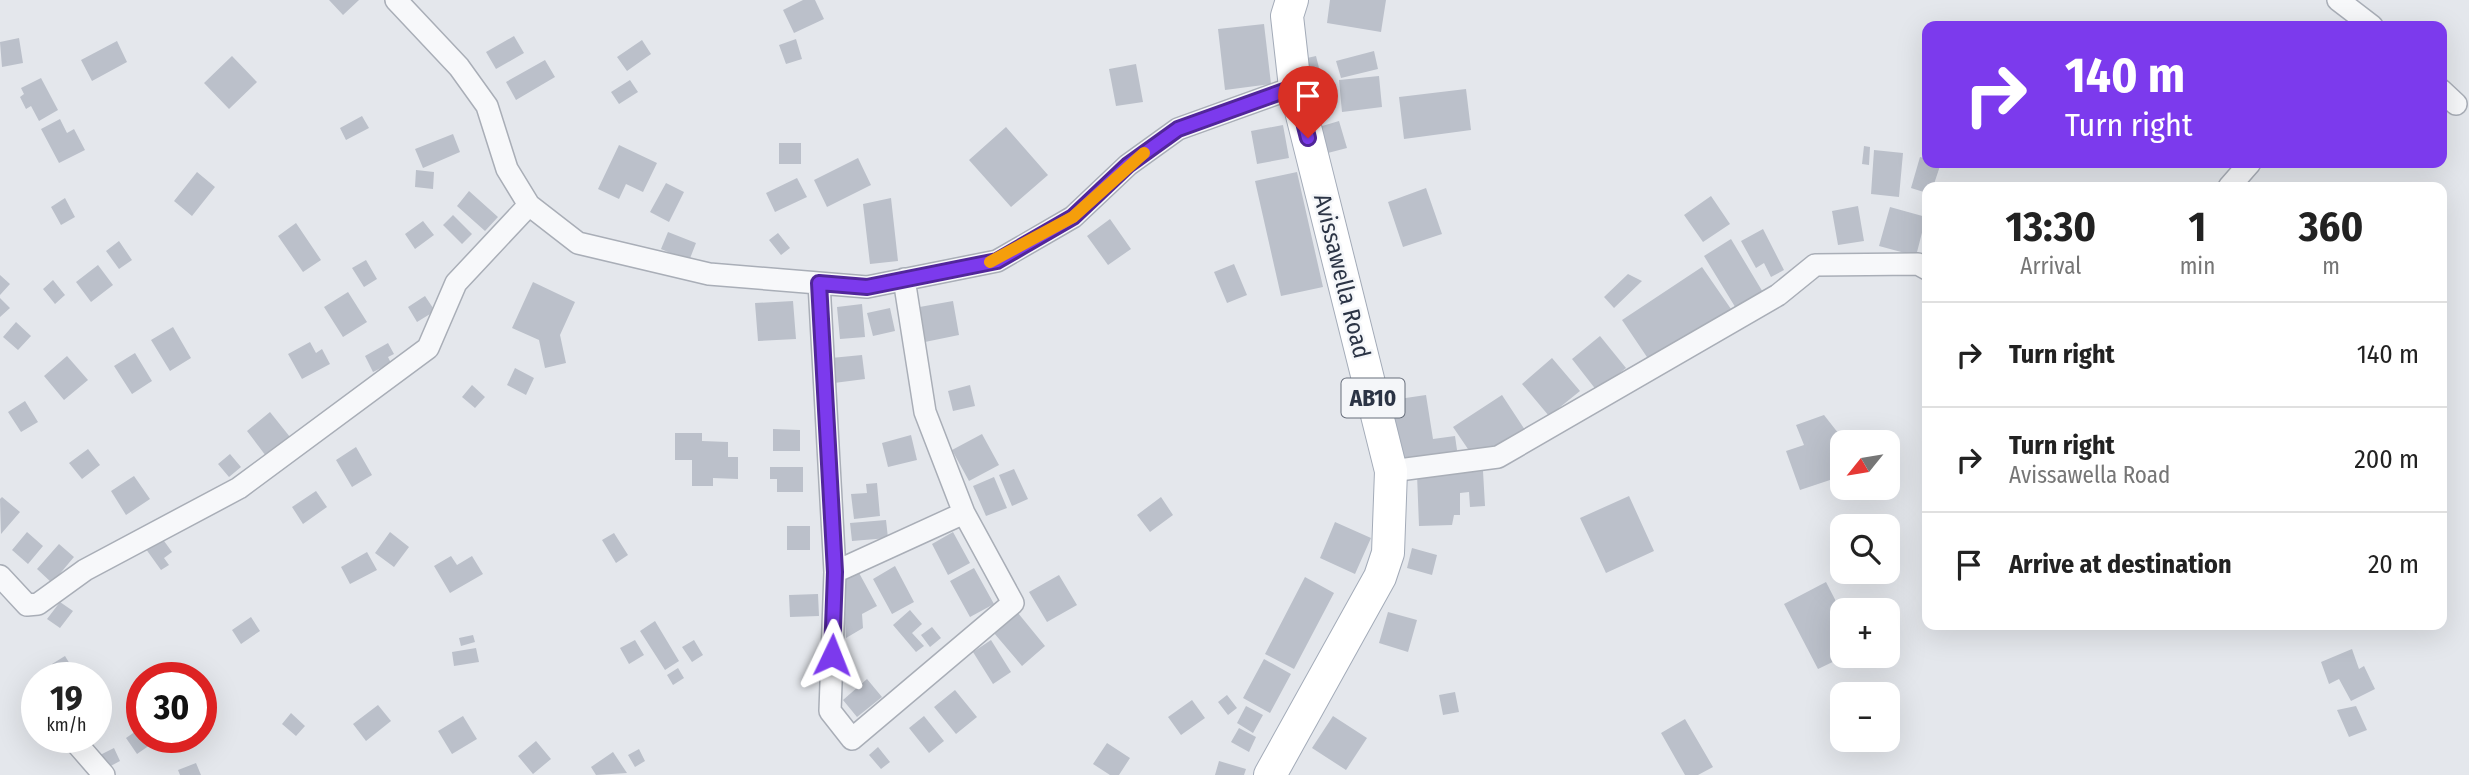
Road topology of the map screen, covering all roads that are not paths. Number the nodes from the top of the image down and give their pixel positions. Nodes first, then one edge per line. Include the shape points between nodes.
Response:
1 (396, 0) edge
2 (1292, 0) edge
3 (2338, 0) edge
4 (2362, 21) edge
5 (1295, 87) junction
6 (2246, 168) edge
7 (2233, 182) edge
8 (529, 205) junction
9 (1922, 266) edge
10 (904, 279) junction
11 (819, 283) junction
12 (1391, 471) junction
13 (964, 513) junction
14 (835, 572) junction
15 (0, 576) edge
16 (85, 753) edge
17 (104, 775) edge
18 (1270, 775) edge

1 - 8 street via 459,67 487,106 507,169
2 - 5 main road, Avissawella Road / AB10 via 1287,16
3 - 4 street
5 - 10 street via 1178,129 1128,165 1073,217 997,261
5 - 12 main road, Avissawella Road / AB10
6 - 7 street
8 - 11 street via 578,243 709,274
8 - 15 street via 456,283 428,348 239,488 85,570 38,604 27,605
9 - 12 street via 1815,265 1778,295 1498,457
10 - 11 street via 867,287
10 - 13 street via 925,412
11 - 14 street
12 - 18 main road, Avissawella Road / AB10 via 1388,553 1380,577
13 - 14 street
13 - 14 street via 1013,603 852,739 830,711
16 - 17 street

